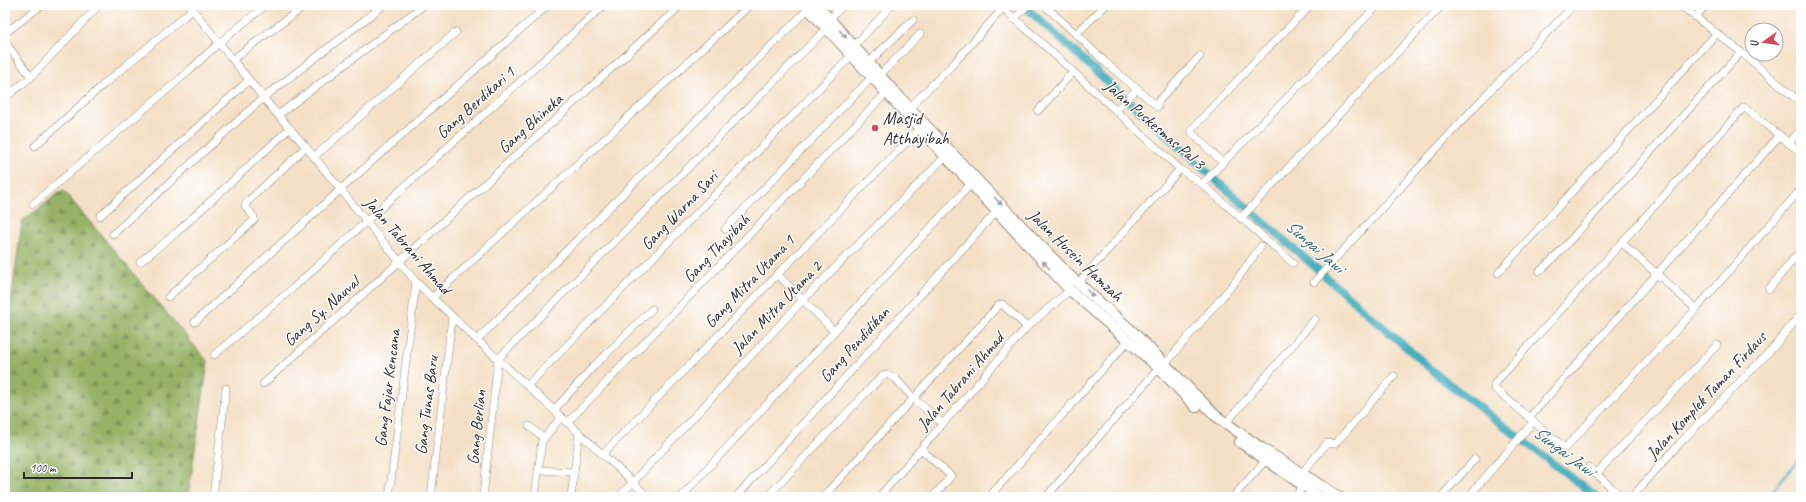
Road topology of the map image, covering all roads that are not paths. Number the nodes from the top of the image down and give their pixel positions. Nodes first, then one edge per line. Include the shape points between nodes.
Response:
1 (42, 5) edge
2 (99, 5) edge
3 (266, 5) edge
4 (306, 5) edge
5 (384, 5) edge
6 (424, 5) edge
7 (548, 5) edge
8 (604, 5) edge
9 (681, 5) edge
10 (750, 5) edge
11 (844, 5) edge
12 (892, 5) edge
13 (1028, 5) edge
14 (1044, 5) edge
15 (1106, 5) edge
16 (1311, 5) edge
17 (1378, 5) edge
18 (1442, 5) edge
19 (1574, 5) edge
20 (1680, 5) edge
21 (1706, 5) edge
22 (810, 6) edge
23 (1001, 6) edge
24 (191, 7) edge
25 (1017, 16) junction
26 (1696, 16) junction
27 (913, 20) dead end
28 (828, 24) junction
29 (456, 32) dead end
30 (5, 33) edge
31 (1717, 33) junction
32 (920, 34) dead end
33 (1076, 34) junction
34 (5, 42) edge
35 (219, 43) junction
36 (854, 46) junction
37 (1741, 52) junction
38 (851, 56) junction
39 (1200, 56) dead end
40 (233, 59) junction
41 (866, 65) junction
42 (1073, 72) junction
43 (876, 76) junction
44 (30, 77) junction
45 (249, 80) junction
46 (1135, 90) junction
47 (886, 93) junction
48 (5, 98) edge
49 (263, 98) junction
50 (1801, 103) edge
51 (909, 108) junction
52 (1116, 110) junction
53 (1038, 112) dead end
54 (278, 115) junction
55 (290, 128) junction
56 (919, 129) junction
57 (1801, 129) edge
58 (1780, 135) junction
59 (1789, 143) junction
60 (35, 146) dead end
61 (306, 147) junction
62 (1801, 153) edge
63 (945, 156) junction
64 (314, 157) junction
65 (1221, 165) junction
66 (1180, 169) junction
67 (1204, 182) junction
68 (971, 184) junction
69 (1801, 188) edge
70 (341, 189) junction
71 (985, 193) junction
72 (33, 204) dead end
73 (996, 212) junction
74 (100, 216) dead end
75 (1243, 216) junction
76 (366, 221) junction
77 (724, 230) dead end
78 (113, 234) dead end
79 (1622, 243) junction
80 (1261, 246) dead end
81 (1801, 250) edge
82 (140, 262) dead end
83 (399, 262) junction
84 (1293, 263) dead end
85 (1540, 271) dead end
86 (1498, 273) dead end
87 (1657, 273) junction
88 (777, 274) junction
89 (1316, 279) dead end
90 (416, 282) junction
91 (1078, 283) junction
92 (1769, 289) dead end
93 (1070, 290) junction
94 (168, 297) dead end
95 (432, 298) junction
96 (803, 300) junction
97 (652, 309) dead end
98 (1696, 309) junction
99 (1801, 314) edge
100 (452, 317) junction
101 (1315, 319) dead end
102 (195, 322) dead end
103 (1027, 327) junction
104 (834, 331) junction
105 (476, 340) junction
106 (1128, 341) junction
107 (1718, 345) dead end
108 (214, 355) dead end
109 (498, 359) junction
110 (1162, 366) junction
111 (1394, 376) dead end
112 (263, 384) dead end
113 (528, 385) junction
114 (226, 388) dead end
115 (913, 398) junction
116 (554, 410) junction
117 (561, 417) junction
118 (1531, 420) junction
119 (567, 423) junction
120 (1226, 423) junction
121 (943, 424) junction
122 (529, 426) dead end
123 (579, 434) junction
124 (544, 438) junction
125 (921, 449) junction
126 (602, 455) junction
127 (1475, 459) dead end
128 (1266, 460) junction
129 (1279, 464) junction
130 (1589, 467) dead end
131 (538, 470) junction
132 (574, 472) junction
133 (1302, 473) junction
134 (1596, 474) junction
135 (633, 482) junction
136 (1304, 486) junction
137 (1612, 488) junction
138 (1606, 496) edge
139 (213, 497) edge
140 (389, 497) edge
141 (431, 497) edge
142 (483, 497) edge
143 (535, 497) edge
144 (571, 497) edge
145 (619, 497) edge
146 (647, 497) edge
147 (681, 497) edge
148 (736, 497) edge
149 (767, 497) edge
150 (822, 497) edge
151 (879, 497) edge
152 (933, 497) edge
153 (989, 497) edge
154 (1046, 497) edge
155 (1233, 497) edge
156 (1295, 497) edge
157 (1320, 497) edge
158 (1339, 497) edge
159 (1441, 497) edge
160 (1468, 497) edge
161 (1623, 497) edge
162 (1632, 497) edge

1 - 30 street
2 - 44 street
3 - 35 street
4 - 40 street
5 - 49 street
6 - 54 street
7 - 70 street
8 - 76 street, Gang Berdikari 1
9 - 83 street, Gang Bhineka
10 - 95 street
11 - 28 street
12 - 36 street
13 - 25 street
14 - 33 street
15 - 33 street
16 - 65 street via 1192,129 1192,133
17 - 65 street
18 - 75 street
19 - 89 street via 1482,99
20 - 26 street
21 - 26 street
22 - 28 street, Jalan Husein Hamzah
22 - 105 street
23 - 25 street, Jalan Puskesmas Pal 3
23 - 51 street via 955,62
24 - 35 street, Jalan Tabrani Ahmad
24 - 60 street
25 - 42 street, Jalan Puskesmas Pal 3
26 - 31 street
27 - 41 street
28 -> 36 street, Jalan Husein Hamzah
28 - 38 street, Jalan Husein Hamzah
28 - 109 street
29 - 64 street
31 - 37 street
31 - 86 street
32 - 43 street
33 - 46 street
34 - 44 street
35 - 40 street, Jalan Tabrani Ahmad
35 - 72 street
36 - 41 street, Jalan Husein Hamzah
37 - 50 street
37 - 85 street
38 - 41 street, Jalan Husein Hamzah
38 - 113 street, Gang Warna Sari
39 - 46 street via 1157,106
40 - 45 street, Jalan Tabrani Ahmad
41 - 43 street, Jalan Husein Hamzah
42 - 52 street, Jalan Puskesmas Pal 3
42 - 53 street
43 - 47 street, Jalan Husein Hamzah
43 - 51 street, Jalan Husein Hamzah
43 - 77 street
44 - 48 street
45 - 49 street, Jalan Tabrani Ahmad
45 - 74 street
46 - 52 street
47 - 56 street, Jalan Husein Hamzah
47 - 119 street, Gang Thayibah
49 - 54 street, Jalan Tabrani Ahmad
49 - 78 street
51 - 71 street, Jalan Husein Hamzah
52 - 66 street, Jalan Puskesmas Pal 3
54 - 55 street, Jalan Tabrani Ahmad
55 - 61 street, Jalan Tabrani Ahmad
55 - 82 street via 177,232
56 - 63 street, Jalan Husein Hamzah
56 - 88 street, Gang Mitra Utama 1
57 - 59 street
58 - 59 street
58 - 79 street via 1745,107
58 - 87 street
59 - 62 street
61 - 64 street, Jalan Tabrani Ahmad
61 - 94 street via 246,203 254,220
63 - 68 street, Jalan Husein Hamzah
63 - 96 street, Jalan Mitra Utama 2
64 - 70 street, Jalan Tabrani Ahmad
65 - 67 street
66 - 67 street, Jalan Puskesmas Pal 3
66 - 91 street
67 - 75 street, Jalan Puskesmas Pal 3
68 - 71 street, Jalan Husein Hamzah
68 - 104 street
69 - 98 street
70 - 76 street, Jalan Tabrani Ahmad
70 - 102 street
71 - 73 street, Jalan Husein Hamzah
71 -> 91 street, Jalan Husein Hamzah
93 -> 73 street, Jalan Husein Hamzah
73 - 148 street, Gang Pendidikan
75 - 84 street, Jalan Puskesmas Pal 3
76 - 83 street, Jalan Tabrani Ahmad
76 - 108 street, Gang Berdikari 1
79 - 87 street
79 - 118 street via 1493,386
80 - 110 street via 1235,282
81 - 92 street
83 - 90 street, Jalan Tabrani Ahmad
83 - 112 street, Gang Sy. Nauval
87 - 98 street
87 - 118 street
88 - 96 street
88 - 126 street, Gang Mitra Utama 1
90 - 95 street, Jalan Tabrani Ahmad
90 - 140 street, Gang Fajar Kencana
91 -> 110 street, Jalan Husein Hamzah via 1133,332
93 - 103 street, Jalan Tabrani Ahmad
93 - 106 street, Jalan Husein Hamzah
95 - 100 street, Jalan Tabrani Ahmad
96 - 104 street
96 - 135 street, Jalan Mitra Utama 2
97 - 116 street
98 - 118 street via 1565,448
99 - 162 street, Jalan Komplek Taman Firdaus via 1772,349 1679,444
100 - 105 street, Jalan Tabrani Ahmad
100 - 141 street, Gang Tunas Baru
101 - 120 street
103 - 115 street via 1002,304 999,305
103 - 121 street, Jalan Tabrani Ahmad
104 - 147 street
105 - 109 street, Jalan Tabrani Ahmad
106 - 110 street, Jalan Husein Hamzah
106 - 153 street
107 - 134 street
109 - 113 street, Jalan Tabrani Ahmad
109 - 142 street, Gang Berlian
110 - 120 street, Jalan Husein Hamzah
110 - 128 street, Jalan Husein Hamzah via 1211,422
110 - 154 street
111 - 133 street via 1335,444 1327,443
113 - 116 street, Jalan Tabrani Ahmad
114 - 139 street
115 - 121 street
115 - 149 street via 892,376 882,376
115 - 150 street
116 - 117 street, Jalan Tabrani Ahmad
117 - 119 street, Jalan Tabrani Ahmad
117 - 124 street
118 - 160 street via 1527,430
119 - 123 street, Jalan Tabrani Ahmad
120 - 129 street, Jalan Husein Hamzah
121 - 125 street, Jalan Tabrani Ahmad
122 - 124 street
123 - 126 street, Jalan Tabrani Ahmad
123 - 132 street
124 - 131 street
125 - 151 street, Jalan Tabrani Ahmad
125 - 152 street via 951,476
126 - 135 street, Jalan Tabrani Ahmad
127 - 159 street
128 - 129 street, Jalan Husein Hamzah
128 - 155 street
129 - 133 street, Jalan Husein Hamzah
129 - 136 street, Jalan Husein Hamzah
130 - 134 street
131 - 132 street
131 - 143 street
132 - 144 street
133 - 158 street, Jalan Husein Hamzah
134 - 137 street
135 - 145 street, Jalan Mitra Utama 2
135 - 146 street, Jalan Tabrani Ahmad
136 - 156 street
136 - 157 street, Jalan Husein Hamzah
137 - 138 street
137 - 161 street

